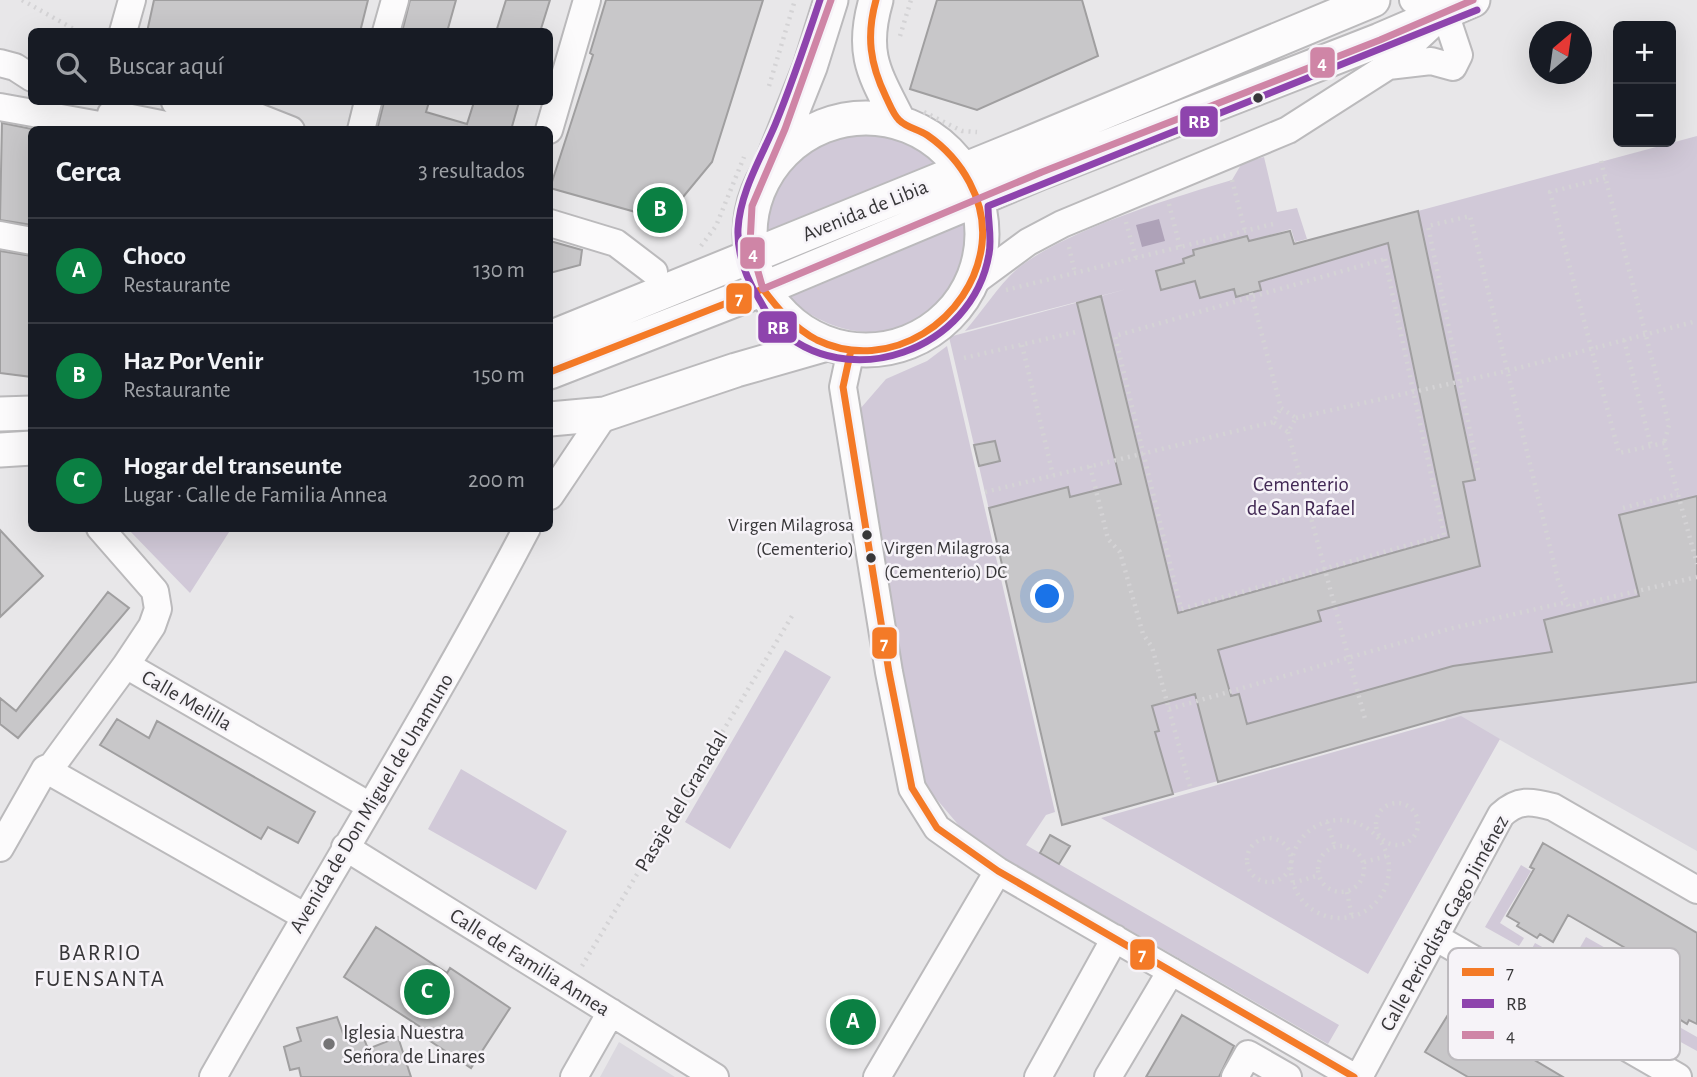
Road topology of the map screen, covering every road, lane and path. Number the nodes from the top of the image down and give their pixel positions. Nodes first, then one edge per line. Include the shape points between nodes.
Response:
1 (22, 0) edge
2 (132, 0) edge
3 (139, 0) edge
4 (394, 0) edge
5 (587, 0) edge
6 (795, 0) edge
7 (831, 0) edge
8 (876, 0) edge
9 (911, 0) edge
10 (1373, 0) edge
11 (1413, 0) edge
12 (1459, 6) edge
13 (1327, 11) edge
14 (72, 28) edge
15 (124, 28) edge
16 (132, 28) edge
17 (387, 28) edge
18 (898, 42) dead end
19 (0, 63) edge
20 (1388, 66) junction
21 (28, 75) edge
22 (767, 92) dead end
23 (73, 105) edge
24 (181, 105) edge
25 (228, 105) edge
26 (367, 105) edge
27 (0, 107) edge
28 (910, 116) junction
29 (105, 126) edge
30 (170, 126) edge
31 (226, 126) edge
32 (281, 126) edge
33 (362, 126) edge
34 (550, 126) edge
35 (983, 132) dead end
36 (759, 158) junction
37 (1601, 161) dead end
38 (963, 169) junction
39 (1605, 178) junction
40 (1232, 180) dead end
41 (977, 199) junction
42 (1168, 200) dead end
43 (1125, 217) dead end
44 (1276, 223) dead end
45 (553, 224) edge
46 (1245, 231) junction
47 (0, 235) edge
48 (28, 240) edge
49 (1067, 240) dead end
50 (1180, 247) junction
51 (751, 257) junction
52 (1136, 258) junction
53 (654, 272) dead end
54 (1075, 273) junction
55 (697, 279) junction
56 (987, 288) junction
57 (763, 289) junction
58 (1251, 295) junction
59 (1697, 321) edge
60 (1076, 332) dead end
61 (1645, 335) junction
62 (553, 337) edge
63 (1624, 340) junction
64 (1021, 345) junction
65 (839, 347) junction
66 (1592, 348) junction
67 (964, 358) dead end
68 (553, 371) edge
69 (1507, 371) junction
70 (1460, 381) junction
71 (1413, 391) junction
72 (1281, 408) junction
73 (0, 414) edge
74 (28, 414) edge
75 (605, 414) junction
76 (1296, 418) junction
77 (553, 419) edge
78 (1273, 422) junction
79 (1288, 432) junction
80 (1664, 443) junction
81 (1651, 446) junction
82 (1144, 452) junction
83 (1090, 466) junction
84 (1478, 470) dead end
85 (1053, 475) junction
86 (553, 492) edge
87 (985, 492) dead end
88 (1678, 495) junction
89 (1623, 508) dead end
90 (103, 532) edge
91 (525, 532) edge
92 (1697, 564) edge
93 (1324, 569) junction
94 (1697, 577) edge
95 (1567, 602) junction
96 (792, 616) dead end
97 (1350, 657) junction
98 (126, 665) junction
99 (1170, 709) junction
100 (1365, 719) dead end
101 (45, 769) junction
102 (1191, 790) dead end
103 (370, 806) junction
104 (1327, 822) junction
105 (1378, 836) junction
106 (345, 847) junction
107 (1335, 847) junction
108 (0, 848) edge
109 (1387, 856) junction
110 (1364, 862) junction
111 (1291, 863) junction
112 (998, 871) junction
113 (1319, 874) junction
114 (1292, 883) junction
115 (1697, 890) edge
116 (1347, 892) junction
117 (304, 916) junction
118 (1352, 917) junction
119 (1435, 937) junction
120 (1115, 938) junction
121 (1454, 948) edge
122 (1171, 971) junction
123 (570, 986) junction
124 (611, 1012) junction
125 (1648, 1060) edge
126 (213, 1077) edge
127 (574, 1077) edge
128 (715, 1077) edge
129 (877, 1077) edge
130 (1038, 1077) edge
131 (1108, 1077) edge
132 (1235, 1077) edge
133 (1288, 1077) edge
134 (1356, 1077) edge
135 (1678, 1077) edge

1 - 14 path
2 - 15 street
3 - 16 street
4 - 17 street
5 - 34 street
6 - 22 path
7 - 36 main road via 810,67
8 - 28 main road via 868,27 869,59
9 - 18 path
10 - 13 main road, Avenida de Libia
11 - 12 street
12 - 20 street
12 - 20 street via 1459,55 1453,67 1431,61
12 - 41 main road, Avenida de Libia
13 - 38 main road, Avenida de Libia
19 - 21 street
20 - 56 street via 1288,130 1062,224 1018,249
23 - 30 street
24 - 31 street
25 - 32 street
26 - 33 street
27 - 29 street
28 - 35 path via 962,131
28 - 36 main road via 833,122
28 - 38 main road
36 - 51 main road via 749,225
36 - 55 path via 689,261
37 - 39 path
38 - 41 main road
38 - 51 main road, Avenida de Libia
39 - 61 path
39 - 66 path via 1550,192
40 - 46 path
41 - 56 main road
41 - 57 main road, Avenida de Libia
42 - 50 path
43 - 52 path
44 - 46 path
45 - 53 street via 616,243
46 - 50 path
47 - 48 street
49 - 54 path
50 - 52 path
51 - 55 main road, Avenida de Libia
51 - 57 main road
52 - 54 path
54 - 56 path
55 - 62 main road, Avenida de Libia
56 - 65 main road via 917,338 880,350
57 - 65 main road via 801,331
57 - 68 main road, Avenida de Libia
58 - 71 path via 1385,259
58 - 72 path
58 - 82 path via 1115,336
59 - 61 path
60 - 64 path
61 - 63 path
61 - 80 path via 1669,425
63 - 66 path
63 - 81 path
64 - 67 path
64 - 85 path
65 - 75 main road via 736,370
65 - 112 street via 912,789 937,828
66 - 69 path
66 - 81 path via 1619,453
69 - 70 path
69 - 70 path via 1470,216 1428,226
69 - 95 path
70 - 71 path
70 - 84 path
71 - 76 path
71 - 93 path via 1444,535
72 - 76 path
72 - 78 path
73 - 74 main road
75 - 77 main road
75 - 86 street
76 - 79 path
78 - 79 path
78 - 82 path
79 - 93 path
80 - 81 path
80 - 88 path
82 - 83 path
82 - 93 path via 1181,609
83 - 85 path
83 - 99 path via 1108,539 1121,552
85 - 87 path
88 - 89 path
88 - 92 path
90 - 98 street via 155,591 158,608 152,626
91 - 103 street, Avenida de Don Miguel de Unamuno via 476,626
93 - 97 path
94 - 95 path via 1569,607
95 - 97 path
96 - 123 path, Pasaje del Granadal
97 - 99 path
97 - 100 path
98 - 101 street, Calle Melilla via 52,766
98 - 103 street, Calle Melilla
99 - 102 path
101 - 108 street, Calle Melilla
101 - 117 street
103 - 106 street, Avenida de Don Miguel de Unamuno
104 - 105 path via 1349,820
104 - 107 path
104 - 111 path via 1304,835
105 - 105 path via 1391,845 1405,844 1416,834 1416,814 1400,803 1387,806 1375,822
105 - 109 path
106 - 117 street, Avenida de Don Miguel de Unamuno
106 - 123 street, Calle de Familia Annea
107 - 110 path via 1352,848
107 - 113 path via 1323,855
109 - 110 path
109 - 118 path via 1388,882 1382,897
110 - 116 path via 1362,881
111 - 111 path via 1284,844 1272,838 1259,841 1247,858 1256,877 1270,881 1284,876
111 - 114 path
112 - 120 street
112 - 129 street
113 - 114 path
113 - 116 path via 1329,889
114 - 118 path via 1309,908 1323,916
115 - 119 street, Calle Periodista Gago Jiménez via 1553,807 1531,801 1513,804 1501,816
116 - 118 path
117 - 126 street, Avenida de Don Miguel de Unamuno
119 - 121 street
119 - 134 street, Calle Periodista Gago Jiménez
120 - 122 street
120 - 130 street
122 - 131 street
122 - 134 street
123 - 124 street, Calle de Familia Annea
124 - 127 street
124 - 128 street, Calle de Familia Annea
125 - 135 street
132 - 133 street via 1248,1054

